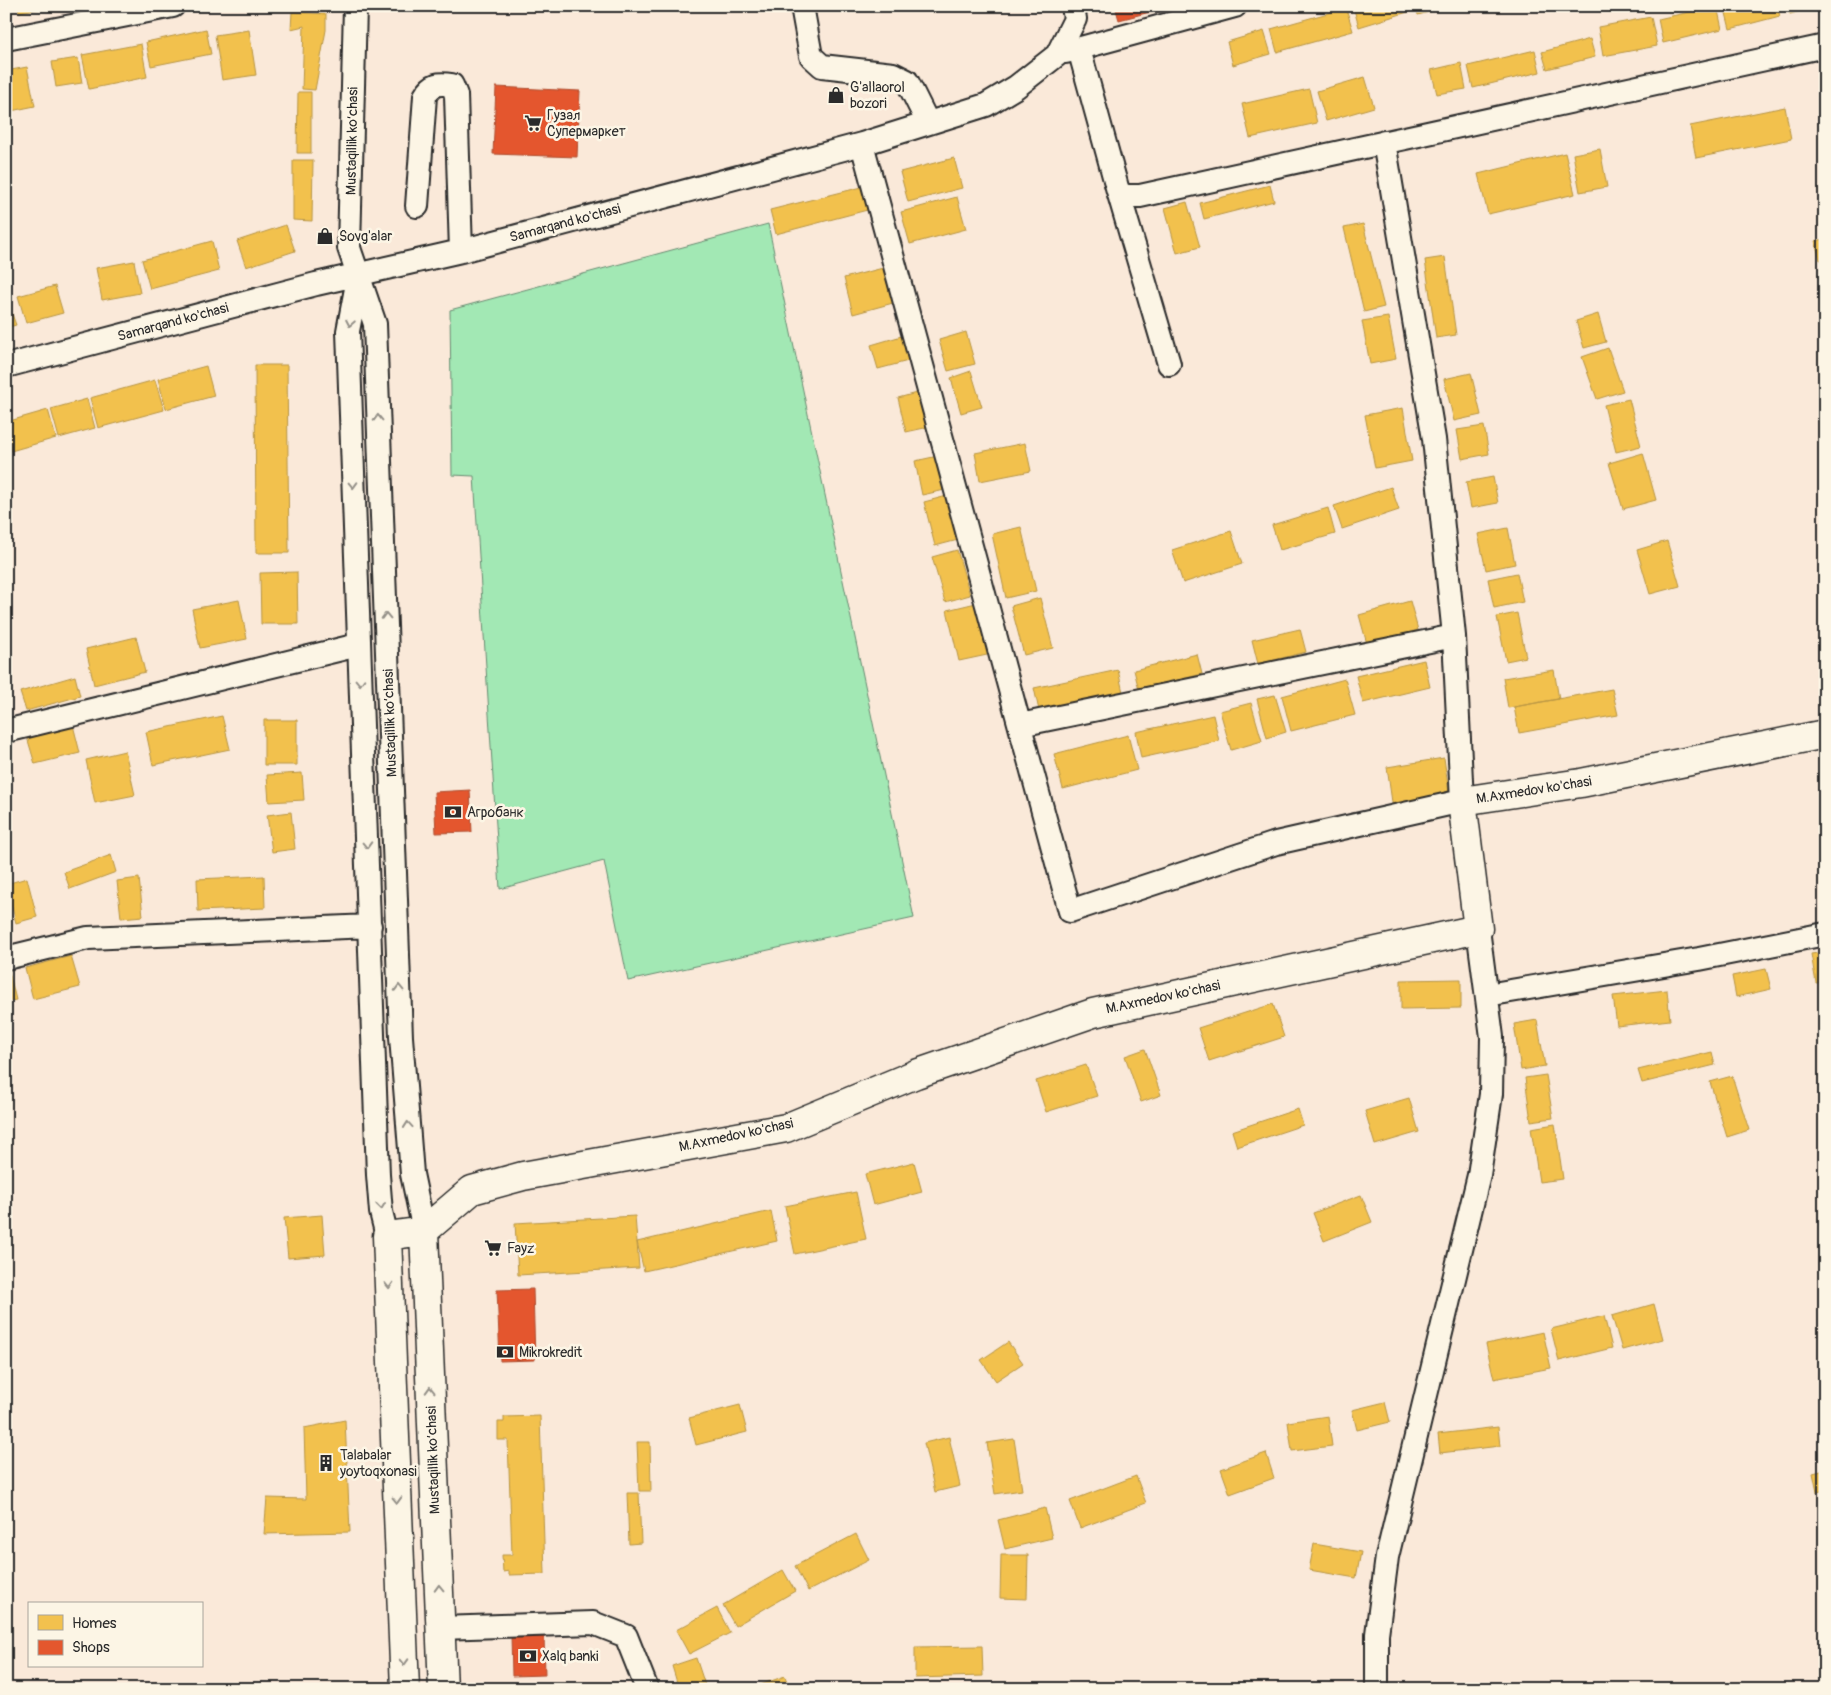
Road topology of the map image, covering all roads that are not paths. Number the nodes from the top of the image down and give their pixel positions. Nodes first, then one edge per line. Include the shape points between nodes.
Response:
1 (173, 6) edge
2 (356, 6) edge
3 (802, 6) edge
4 (1073, 6) edge
5 (1235, 6) edge
6 (144, 9) edge
7 (6, 39) edge
8 (1825, 46) edge
9 (1068, 52) junction
10 (928, 123) junction
11 (1384, 142) junction
12 (862, 144) junction
13 (1118, 191) junction
14 (417, 206) dead end
15 (461, 251) junction
16 (359, 275) junction
17 (1169, 364) dead end
18 (6, 366) edge
19 (1454, 636) junction
20 (358, 645) junction
21 (1020, 725) junction
22 (6, 731) edge
23 (1825, 734) edge
24 (1463, 809) junction
25 (370, 926) junction
26 (1478, 928) junction
27 (1825, 934) edge
28 (6, 958) edge
29 (1487, 995) junction
30 (424, 1231) junction
31 (387, 1236) junction
32 (440, 1628) junction
33 (405, 1689) edge
34 (443, 1689) edge
35 (647, 1689) edge
36 (1376, 1689) edge

1 - 6 street
2 - 16 street, Mustaqillik ko’chasi via 349,248
3 - 10 street via 811,56 822,66 893,74 907,81
4 - 9 street, Samarqand ko'chasi via 1075,19
5 - 9 street
6 - 7 street
8 - 11 street
9 - 10 street, Samarqand ko'chasi via 986,105
9 - 13 street
10 - 12 street, Samarqand ko'chasi
11 - 13 street via 1140,196 1125,196
11 - 19 street via 1434,439
12 - 15 street, Samarqand ko'chasi
12 - 21 street
13 - 17 street
14 - 15 street via 425,96 430,87 439,83 452,85 456,95
15 - 16 street, Samarqand ko'chasi
16 - 18 street, Samarqand ko'chasi
16 -> 20 street, Mustaqillik ko’chasi via 348,331
30 -> 16 street, Mustaqillik ko’chasi via 412,1174 401,1036 375,324
19 - 21 street
19 - 24 street
20 - 22 street
20 -> 25 street, Mustaqillik ko’chasi
21 - 24 street via 1070,911 1276,843
23 - 24 main road, M.Axmedov ko'chasi
24 - 26 main road, M.Axmedov ko'chasi
25 - 28 street via 88,938
25 -> 31 street, Mustaqillik ko’chasi via 378,1175
26 - 29 street
26 - 30 main road, M.Axmedov ko'chasi via 1093,1013 916,1074 786,1128 523,1176 472,1190
27 - 29 street
29 - 36 street via 1492,1037 1491,1094 1479,1175 1387,1557 1377,1634
30 - 31 main road
32 -> 30 main road, Mustaqillik ko’chasi
31 -> 33 main road
32 - 34 main road, Mustaqillik ko’chasi
32 - 35 street via 593,1623 626,1636

